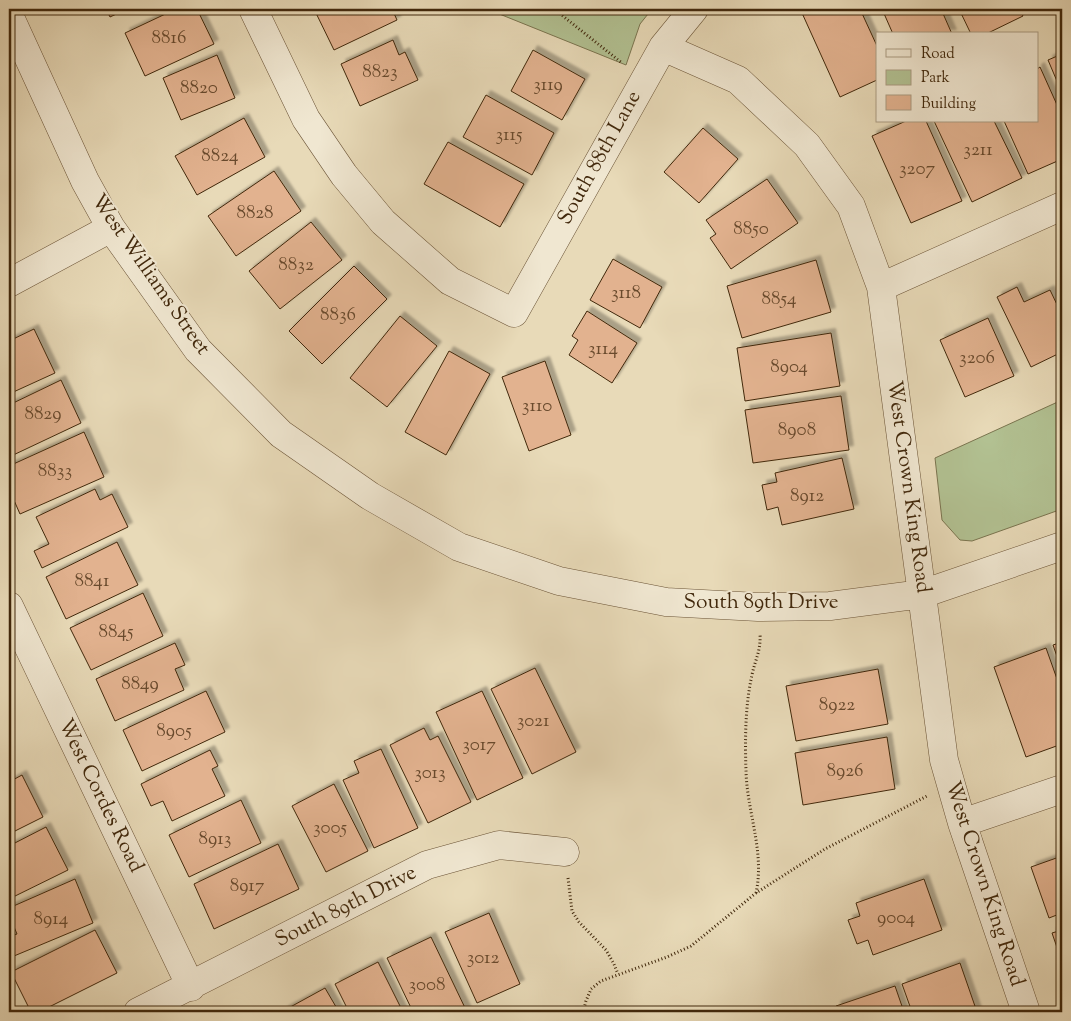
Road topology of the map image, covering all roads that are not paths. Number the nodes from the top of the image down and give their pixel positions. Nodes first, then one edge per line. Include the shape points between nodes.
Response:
1 (253, 9) edge
2 (694, 9) edge
3 (9, 15) edge
4 (663, 47) junction
5 (1062, 206) edge
6 (111, 228) junction
7 (9, 283) edge
8 (881, 287) junction
9 (1062, 546) edge
10 (459, 547) joint
11 (922, 594) junction
12 (9, 606) edge
13 (1062, 788) edge
14 (962, 823) junction
15 (565, 852) road end
16 (191, 987) junction
17 (138, 1012) edge
18 (1026, 1012) edge

1 - 4 street, South 88th Lane via 306,119 383,222 450,282 514,312
2 - 4 street, South 88th Lane
3 - 6 street, West Williams Street via 84,181
4 - 8 street, West Crown King Road via 738,80 807,145 851,206
5 - 8 street
6 - 7 street
6 - 10 street, West Williams Street via 198,350 282,434 370,496
8 - 11 street, West Crown King Road
9 - 11 street, South 89th Drive
10 - 11 street, South 89th Drive via 559,581 666,602 758,607 830,606
11 - 14 street, West Crown King Road via 944,760
12 - 16 street, West Cordes Road
13 - 14 street
14 - 18 street, West Crown King Road
15 - 16 street, South 89th Drive via 499,845 427,865
16 - 17 street, South 89th Drive

